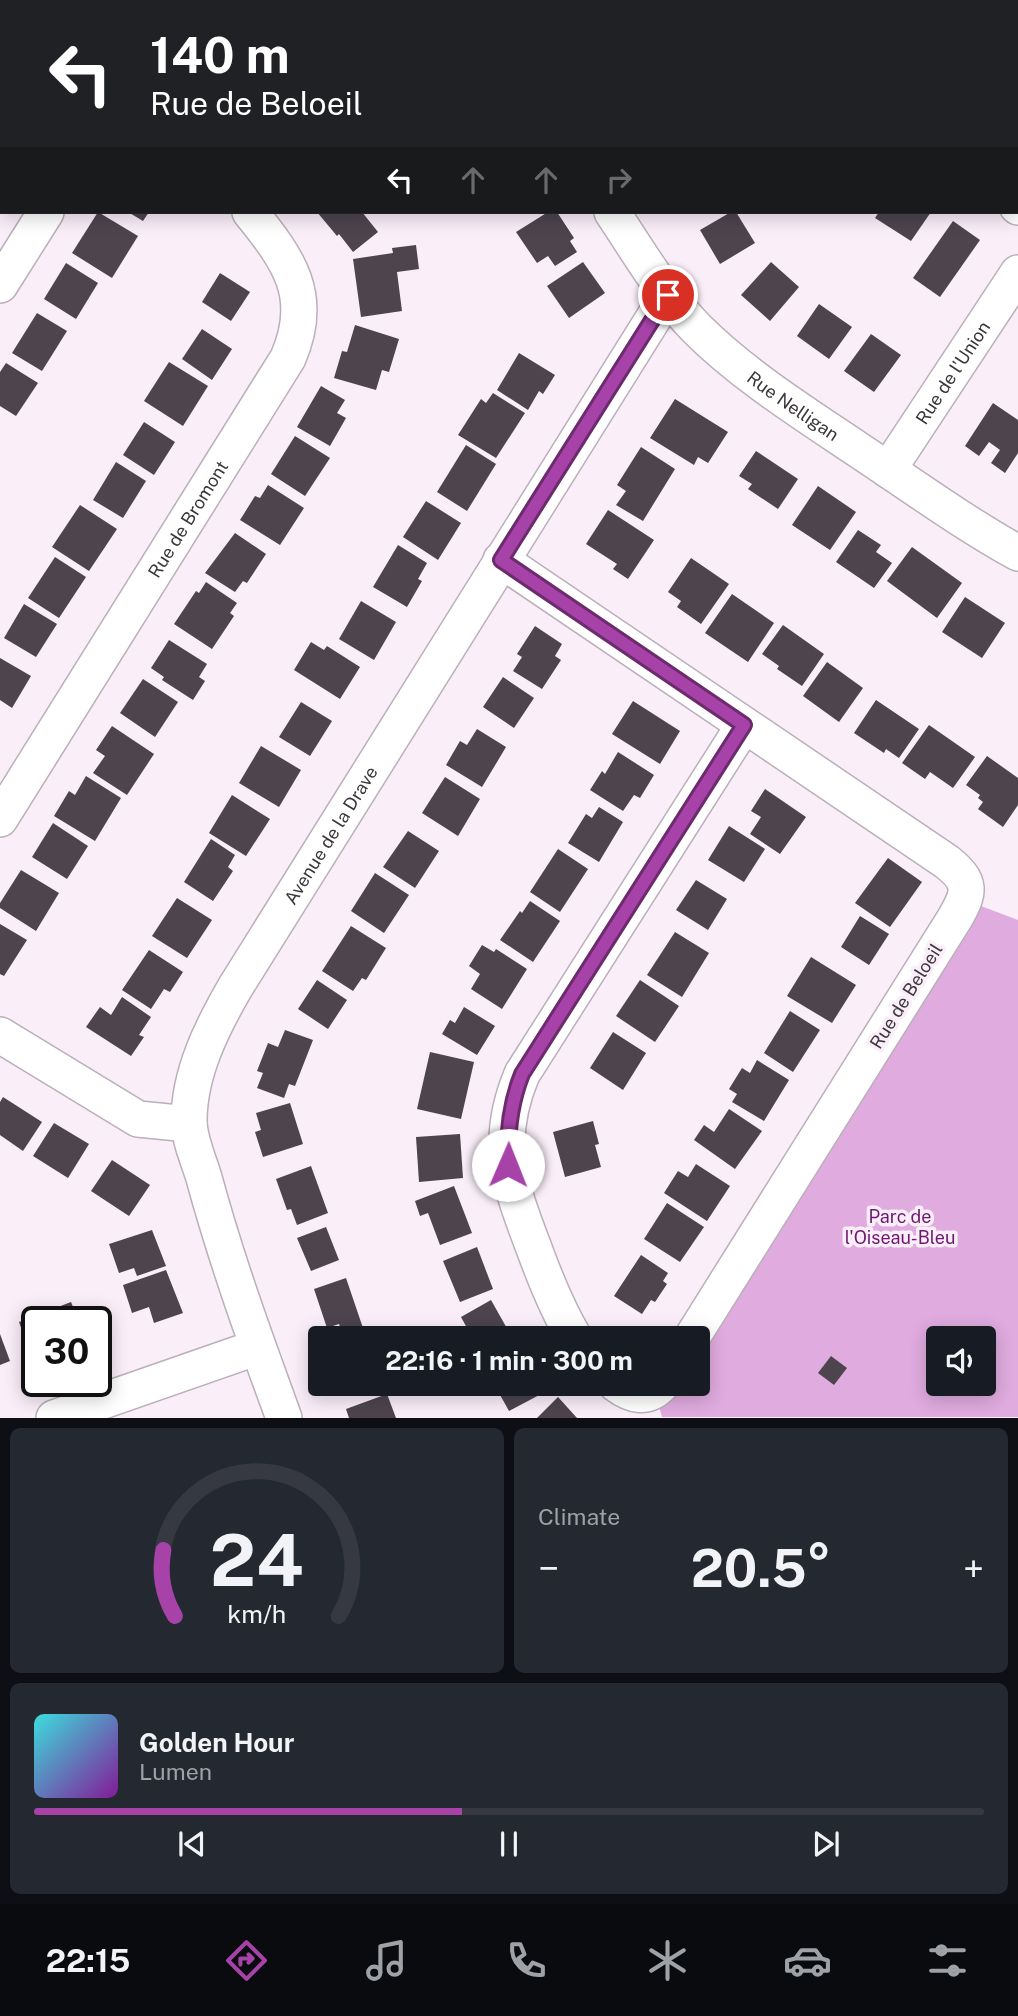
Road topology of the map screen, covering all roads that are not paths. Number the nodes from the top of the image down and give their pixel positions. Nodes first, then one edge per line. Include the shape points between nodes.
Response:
1 (45, 214) edge
2 (252, 214) edge
3 (613, 214) edge
4 (1018, 273) edge
5 (0, 285) edge
6 (668, 295) junction
7 (888, 470) junction
8 (1018, 552) edge
9 (501, 560) junction
10 (744, 725) junction
11 (0, 820) edge
12 (0, 1035) edge
13 (189, 1124) junction
14 (568, 1326) edge
15 (699, 1326) edge
16 (258, 1347) junction
17 (54, 1418) edge
18 (284, 1418) edge

1 - 5 street
2 - 11 street, Rue de Bromont via 280,249 296,284 300,320 296,339
3 - 6 street, Rue Nelligan
4 - 7 street, Rue de l'Union
6 - 7 street, Rue Nelligan via 723,352
6 - 9 street, Avenue de la Drave
7 - 8 street, Rue Nelligan
9 - 10 street, Rue de Beloeil
9 - 13 street, Avenue de la Drave via 218,1017 195,1077
10 - 14 street via 522,1074 514,1095 507,1141 512,1192
10 - 15 street, Rue de Beloeil via 947,862 960,872 967,887 955,918
12 - 13 street via 138,1119
13 - 16 street, Avenue de la Drave
16 - 17 street
16 - 18 street, Avenue de la Drave

